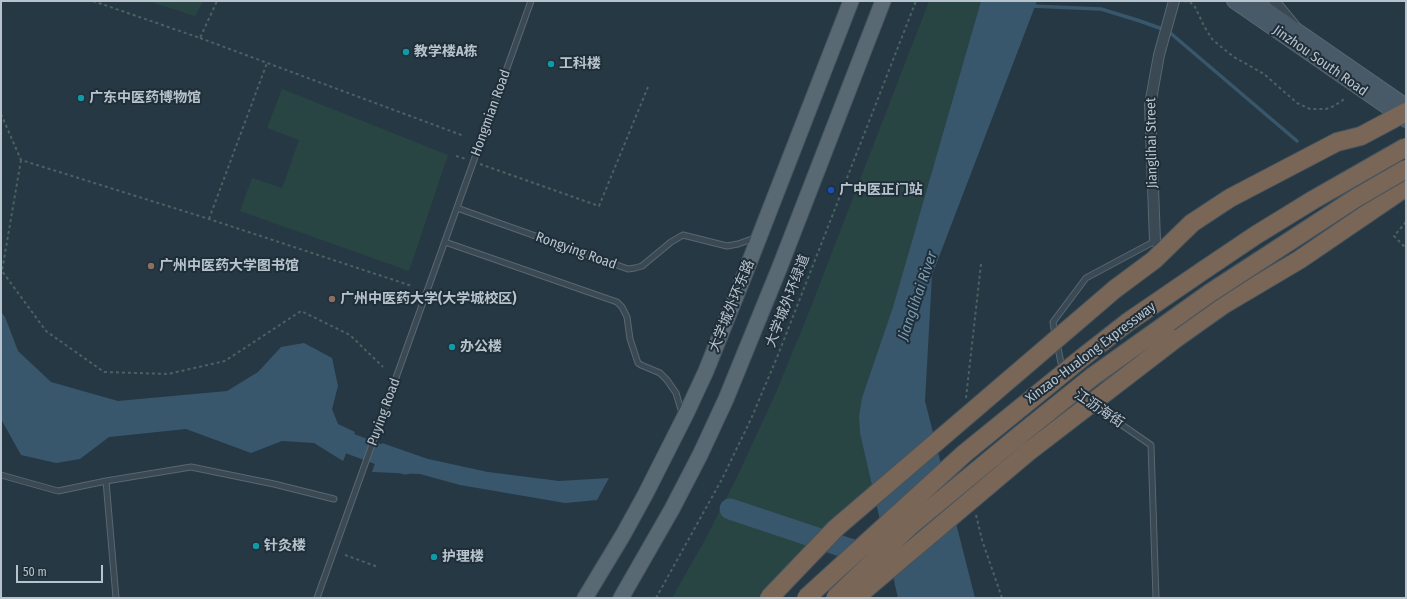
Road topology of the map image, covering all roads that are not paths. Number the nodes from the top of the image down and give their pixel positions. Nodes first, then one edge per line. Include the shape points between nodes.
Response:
1 (531, 1) edge
2 (851, 1) edge
3 (883, 1) edge
4 (1174, 1) edge
5 (1234, 1) edge
6 (1254, 1) edge
7 (1274, 1) edge
8 (1304, 36) junction
9 (1406, 106) edge
10 (1406, 112) edge
11 (1406, 120) edge
12 (1406, 147) edge
13 (1406, 169) edge
14 (1406, 187) edge
15 (457, 208) junction
16 (451, 225) joint
17 (760, 236) junction
18 (1155, 241) joint
19 (445, 242) junction
20 (1064, 379) dead end
21 (1066, 386) dead end
22 (683, 420) junction
23 (1, 475) edge
24 (106, 481) junction
25 (334, 498) dead end
26 (116, 598) edge
27 (317, 598) edge
28 (585, 598) edge
29 (621, 598) edge
30 (768, 598) edge
31 (806, 598) edge
32 (835, 598) edge
33 (855, 598) edge
34 (1156, 598) edge

1 - 15 lane, Hongmian Road
2 - 17 main road, 大学城外环东路
3 - 29 main road via 726,399 690,476
4 - 18 street, Jianglihai Street via 1159,54 1150,105
5 - 11 main road, Jinzhou South Road
6 - 8 main road, Jinzhou South Road
7 - 8 street
8 - 9 main road, Jinzhou South Road
10 - 30 highway, bridge via 1361,136 1337,142 1230,198 1192,222 1160,255 1115,290 836,528
12 - 31 highway, Xinzao-Hualong Expressway, bridge via 1256,235 1128,322 965,453
13 - 32 highway, Xinzao-Hualong Expressway, bridge via 1216,289 1092,377 911,525
14 - 33 highway, bridge via 1299,260 1224,304 1175,339 984,487
15 - 16 lane, Hongmian Road
15 - 17 lane, Rongying Road via 628,269 642,266 683,235 727,246
16 - 19 lane, Puying Road
17 - 22 main road, 大学城外环东路 via 724,328
18 - 20 lane, 江沥海街 via 1086,278 1053,322
19 - 22 lane via 617,302 627,317 630,339 638,363 660,373 670,384 679,400
19 - 27 lane, Puying Road
21 - 34 lane, 江沥海街 via 1151,445
22 - 28 main road, 大学城外环东路 via 635,514
23 - 24 lane via 58,491
24 - 25 lane via 191,467
24 - 26 lane

